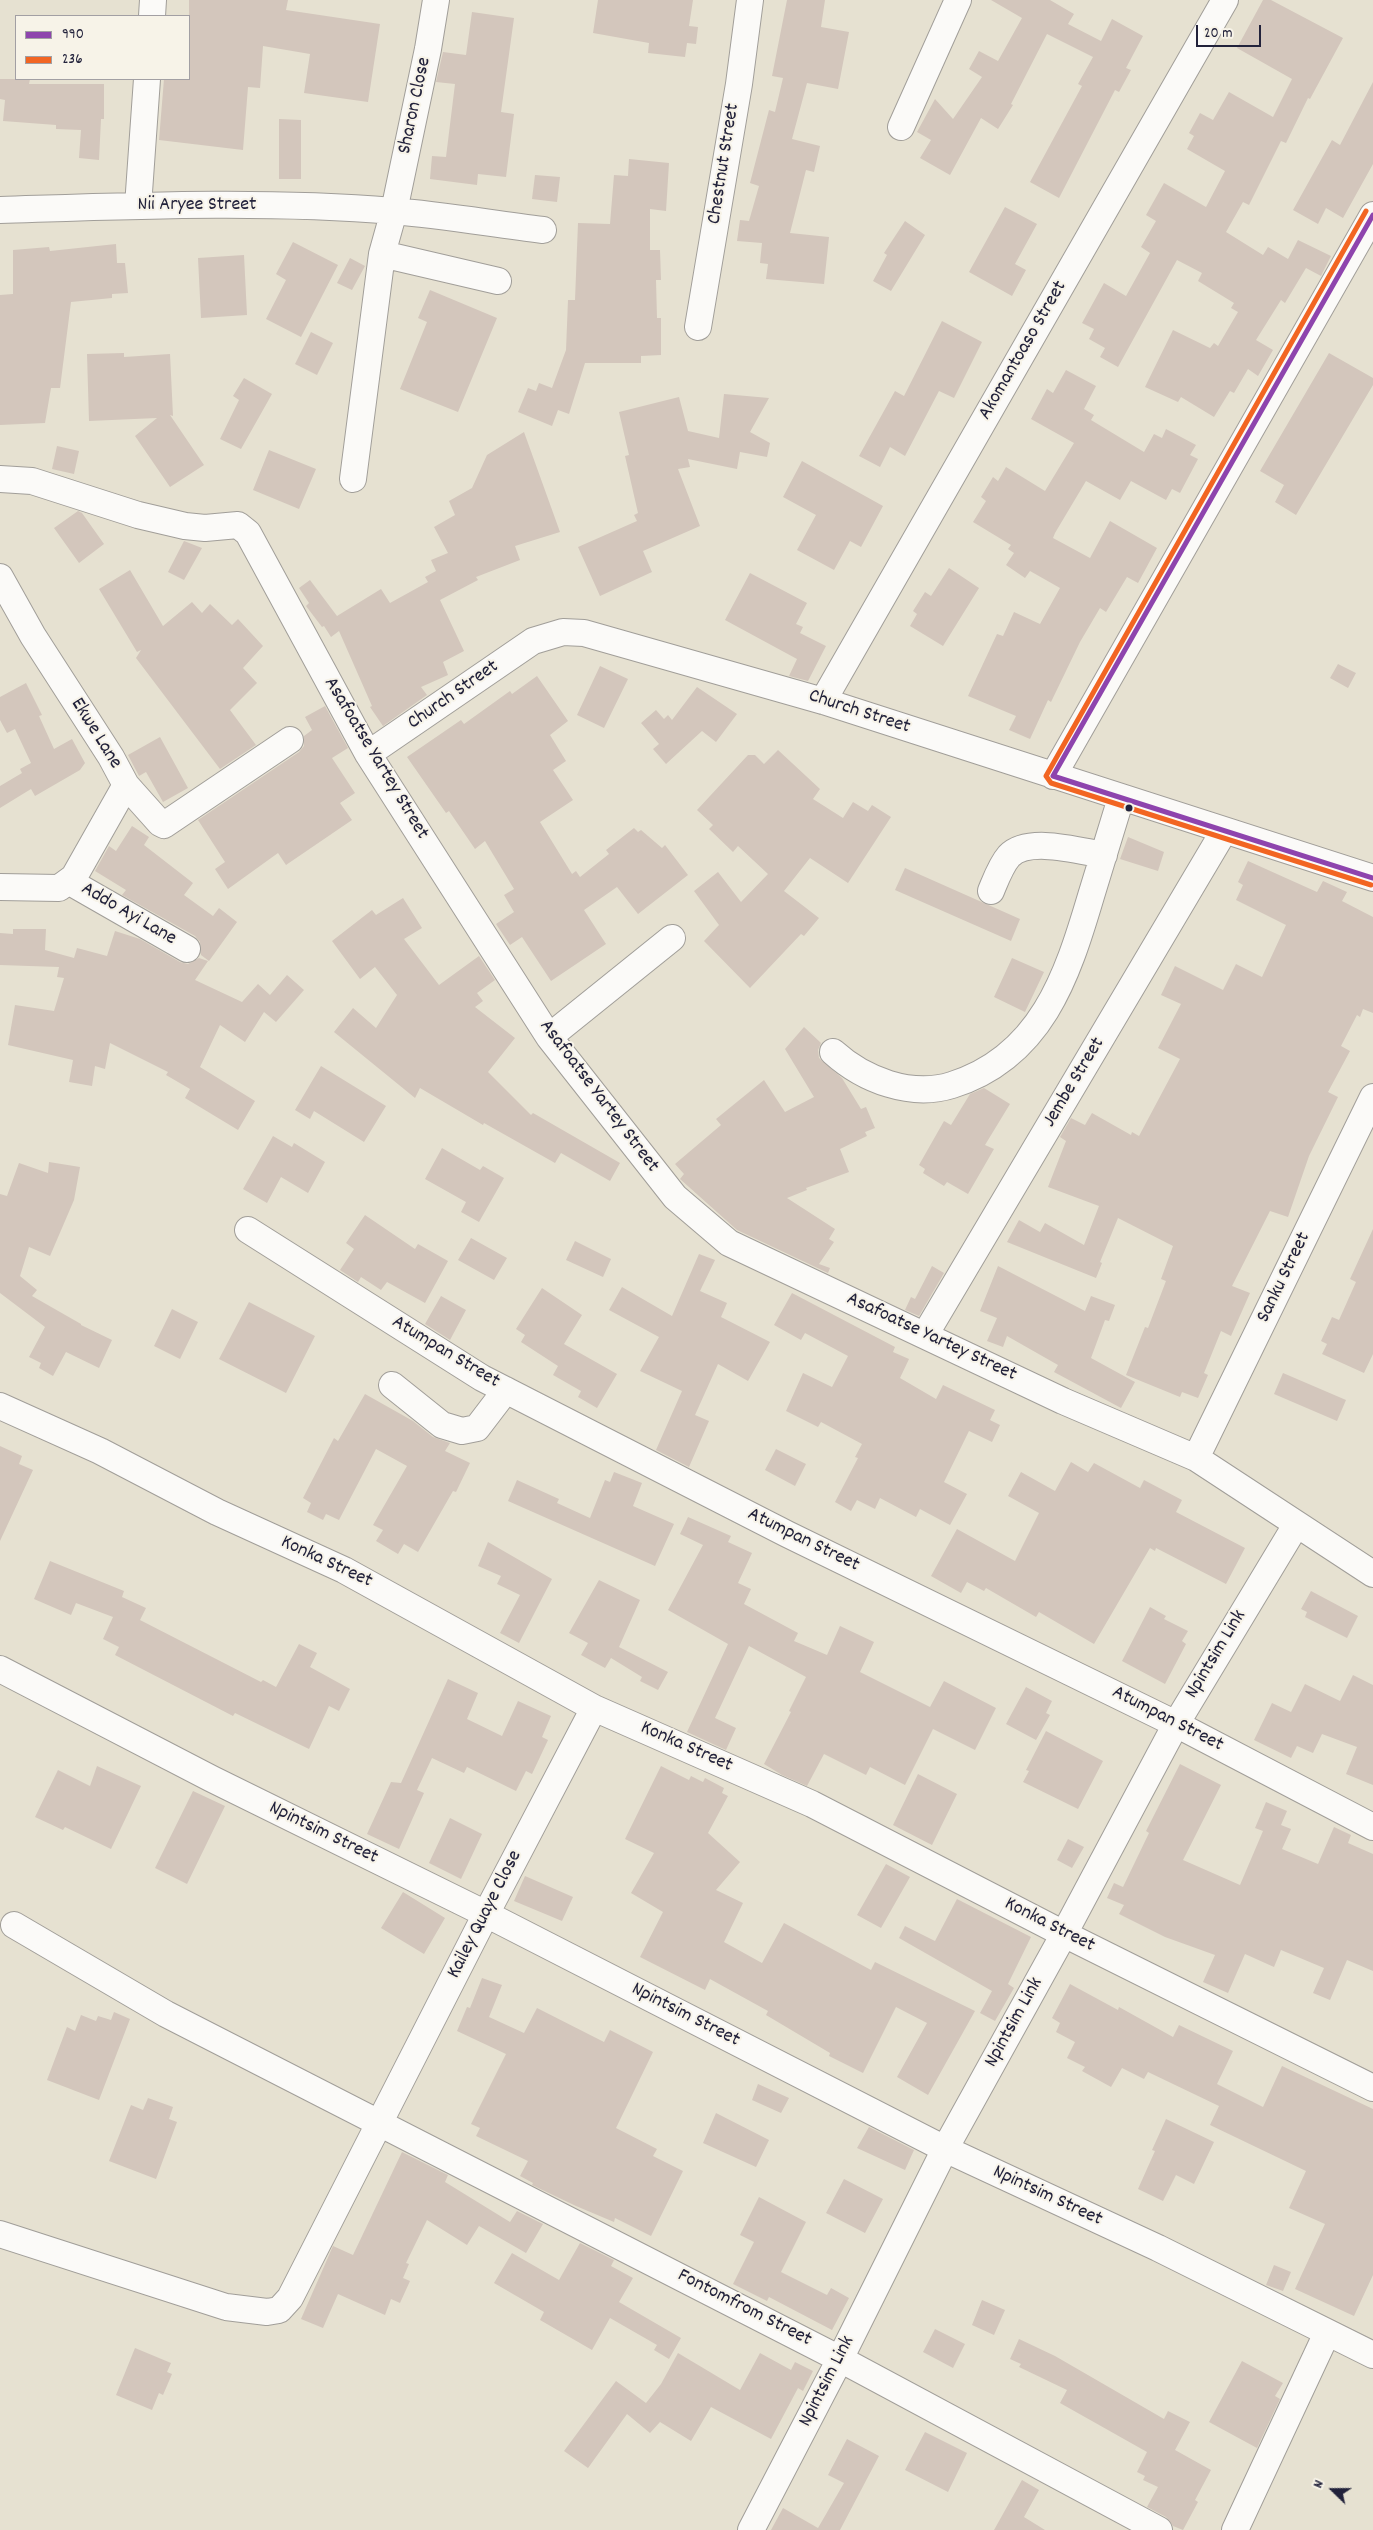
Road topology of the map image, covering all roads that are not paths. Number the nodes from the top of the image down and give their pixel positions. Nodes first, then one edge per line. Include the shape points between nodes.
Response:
1 (153, 0) edge
2 (436, 0) edge
3 (750, 0) edge
4 (958, 0) edge
5 (1226, 0) edge
6 (152, 15) edge
7 (147, 80) edge
8 (901, 127) dead end
9 (138, 206) junction
10 (0, 210) edge
11 (394, 211) junction
12 (1373, 215) edge
13 (543, 230) dead end
14 (382, 254) junction
15 (498, 281) dead end
16 (698, 327) dead end
17 (0, 479) edge
18 (353, 479) dead end
19 (0, 577) edge
20 (823, 701) junction
21 (290, 740) dead end
22 (368, 754) junction
23 (1053, 776) junction
24 (126, 785) junction
25 (1121, 798) junction
26 (1224, 831) junction
27 (1104, 855) junction
28 (1373, 878) edge
29 (70, 882) junction
30 (0, 887) edge
31 (991, 891) dead end
32 (672, 938) dead end
33 (187, 949) dead end
34 (549, 1037) junction
35 (833, 1052) dead end
36 (1373, 1097) edge
37 (248, 1230) dead end
38 (925, 1335) junction
39 (392, 1384) dead end
40 (506, 1390) junction
41 (0, 1406) edge
42 (1196, 1458) junction
43 (1296, 1526) junction
44 (1373, 1574) edge
45 (0, 1669) edge
46 (594, 1708) junction
47 (1176, 1724) junction
48 (1373, 1827) edge
49 (486, 1914) junction
50 (14, 1925) dead end
51 (1064, 1934) junction
52 (1373, 2088) edge
53 (378, 2123) junction
54 (945, 2149) junction
55 (0, 2234) edge
56 (1327, 2334) junction
57 (1373, 2355) edge
58 (840, 2359) junction
59 (751, 2530) edge
60 (1158, 2530) edge
61 (1235, 2530) edge

1 - 6 street
2 - 11 street, Sharon Close
3 - 16 street, Chestnut Street
4 - 8 street
5 - 20 street, Akomantoaso Street
7 - 9 street
9 - 10 street, Nii Aryee Street
9 - 11 street, Nii Aryee Street via 329,207
11 - 13 street, Nii Aryee Street
11 - 14 street, Sharon Close
12 - 23 street
14 - 15 street
14 - 18 street, Sharon Close
17 - 22 street, Asafoatse Yartey Street via 32,482 185,526 241,526 255,544
19 - 24 street, Ekwe Lane
20 - 22 street, Church Street via 617,640 584,632 563,632 533,641
20 - 23 street, Church Street
21 - 24 street via 164,825
22 - 34 street, Asafoatse Yartey Street
23 - 25 street, Church Street
24 - 29 street, Ekwe Lane
25 - 26 street, Church Street
25 - 27 street
26 - 28 street, Church Street
26 - 38 street, Jembe Street
27 - 31 street via 1034,845 1020,848 1008,856
27 - 35 street via 1069,967 1050,1008 1000,1063 940,1089 914,1090 872,1079 848,1066
29 - 30 street via 59,888
29 - 33 street, Addo Ayi Lane
32 - 34 street
34 - 38 street, Asafoatse Yartey Street via 675,1197 729,1243
36 - 42 street, Sanku Street
37 - 40 street, Atumpan Street
38 - 42 street, Asafoatse Yartey Street via 1063,1401
39 - 40 street via 442,1425 462,1431 478,1428
40 - 47 street, Atumpan Street via 787,1534
41 - 46 street, Konka Street via 100,1451 217,1512 379,1588
42 - 43 street, Asafoatse Yartey Street
43 - 44 street, Asafoatse Yartey Street
43 - 47 street, Npintsim Link
45 - 49 street, Npintsim Street via 212,1779
46 - 49 street, Kailey Quaye Close
46 - 51 street, Konka Street via 812,1804
47 - 48 street, Atumpan Street
47 - 51 street, Npintsim Link
49 - 53 street, Kailey Quaye Close
49 - 54 street, Npintsim Street
50 - 53 street, Fontomfrom Street via 166,2014
51 - 52 street, Konka Street
51 - 54 street, Npintsim Link
53 - 55 street, Kailey Quaye Close via 290,2298 279,2310 267,2312 226,2306
53 - 58 street, Fontomfrom Street
54 - 56 street, Npintsim Street via 1158,2248
54 - 58 street, Npintsim Link
56 - 57 street, Npintsim Street
56 - 61 street
58 - 59 street, Npintsim Link
58 - 60 street, Fontomfrom Street

